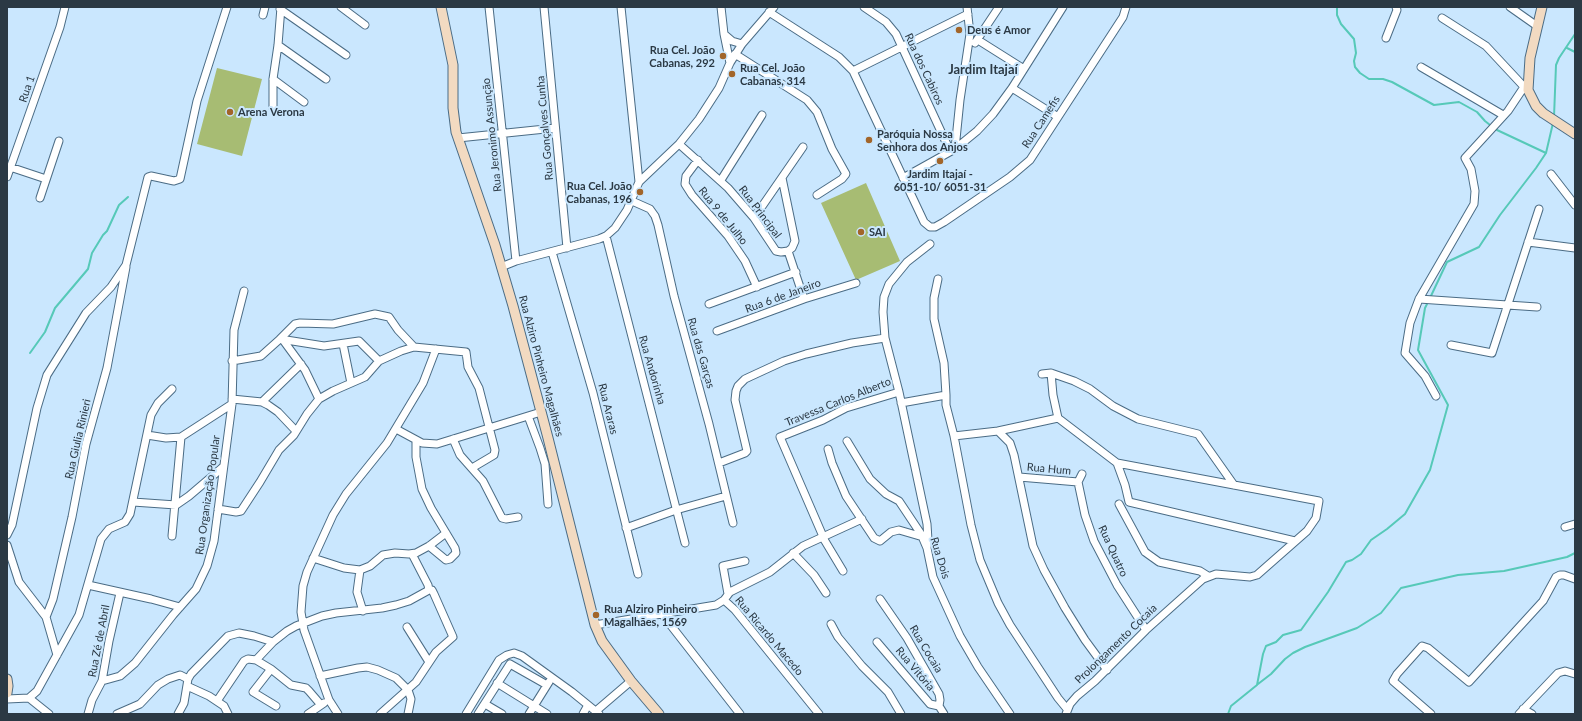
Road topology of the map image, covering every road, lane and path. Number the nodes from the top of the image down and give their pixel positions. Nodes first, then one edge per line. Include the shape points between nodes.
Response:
1 (65, 7) edge
2 (227, 7) edge
3 (265, 7) edge
4 (341, 7) edge
5 (441, 7) edge
6 (490, 7) edge
7 (544, 7) edge
8 (621, 7) edge
9 (721, 7) edge
10 (864, 7) edge
11 (999, 7) edge
12 (1063, 7) edge
13 (1126, 7) edge
14 (1396, 7) edge
15 (1510, 7) edge
16 (1542, 7) edge
17 (281, 8) edge
18 (772, 10) edge
19 (968, 10) edge
20 (263, 15) dead end
21 (1442, 18) dead end
22 (365, 25) dead end
23 (1537, 26) junction
24 (724, 34) junction
25 (1386, 38) dead end
26 (978, 40) junction
27 (742, 44) junction
28 (278, 45) junction
29 (902, 46) junction
30 (968, 51) junction
31 (735, 54) junction
32 (346, 55) dead end
33 (730, 63) junction
34 (1421, 67) dead end
35 (1024, 68) junction
36 (853, 71) junction
37 (273, 79) junction
38 (326, 79) dead end
39 (1012, 88) junction
40 (1526, 89) junction
41 (304, 102) dead end
42 (273, 108) dead end
43 (762, 115) dead end
44 (1503, 115) junction
45 (1058, 117) junction
46 (555, 128) junction
47 (502, 133) junction
48 (1575, 134) edge
49 (458, 138) junction
50 (59, 141) dead end
51 (678, 144) junction
52 (804, 147) dead end
53 (952, 150) junction
54 (698, 160) junction
55 (10, 168) junction
56 (1551, 174) dead end
57 (7, 177) edge
58 (782, 178) junction
59 (904, 178) junction
60 (46, 179) junction
61 (720, 180) junction
62 (639, 182) junction
63 (817, 195) dead end
64 (40, 198) dead end
65 (632, 201) junction
66 (1575, 205) edge
67 (1539, 209) dead end
68 (754, 218) junction
69 (606, 236) junction
70 (1528, 242) junction
71 (930, 244) dead end
72 (567, 248) junction
73 (1575, 248) edge
74 (788, 251) junction
75 (552, 252) junction
76 (516, 261) junction
77 (126, 265) junction
78 (501, 267) junction
79 (796, 272) junction
80 (938, 279) dead end
81 (115, 281) junction
82 (123, 283) junction
83 (856, 284) dead end
84 (757, 286) junction
85 (244, 291) dead end
86 (804, 299) junction
87 (1422, 299) junction
88 (709, 304) dead end
89 (1508, 304) junction
90 (1537, 307) dead end
91 (717, 331) dead end
92 (885, 338) junction
93 (282, 340) junction
94 (343, 344) junction
95 (1451, 344) dead end
96 (414, 347) junction
97 (436, 349) junction
98 (232, 361) junction
99 (380, 361) junction
100 (301, 364) junction
101 (1052, 373) junction
102 (1042, 374) dead end
103 (351, 384) junction
104 (172, 389) dead end
105 (899, 392) junction
106 (946, 395) junction
107 (1436, 396) dead end
108 (319, 399) junction
109 (232, 402) junction
110 (262, 402) junction
111 (901, 402) junction
112 (541, 412) junction
113 (528, 416) junction
114 (1058, 418) junction
115 (489, 428) junction
116 (396, 429) junction
117 (296, 431) junction
118 (998, 431) junction
119 (147, 435) junction
120 (954, 436) junction
121 (181, 437) junction
122 (453, 439) junction
123 (416, 441) junction
124 (847, 441) dead end
125 (828, 449) dead end
126 (719, 463) junction
127 (1118, 463) junction
128 (223, 467) junction
129 (472, 468) junction
130 (1082, 474) dead end
131 (1019, 477) junction
132 (1078, 482) junction
133 (1234, 485) junction
134 (726, 496) junction
135 (133, 502) junction
136 (548, 504) dead end
137 (1119, 504) dead end
138 (176, 505) junction
139 (218, 509) junction
140 (676, 510) junction
141 (518, 517) dead end
142 (862, 519) junction
143 (732, 523) dead end
144 (1575, 524) edge
145 (1565, 527) dead end
146 (626, 528) junction
147 (446, 533) junction
148 (7, 536) edge
149 (172, 536) dead end
150 (823, 536) junction
151 (923, 537) junction
152 (1295, 541) junction
153 (685, 543) dead end
154 (7, 546) edge
155 (429, 546) junction
156 (927, 548) junction
157 (793, 553) junction
158 (412, 554) junction
159 (313, 558) junction
160 (745, 561) dead end
161 (360, 570) junction
162 (843, 571) dead end
163 (638, 574) dead end
164 (1208, 576) junction
165 (1575, 580) edge
166 (88, 585) junction
167 (429, 590) junction
168 (826, 592) dead end
169 (120, 593) junction
170 (726, 597) junction
171 (880, 599) dead end
172 (180, 607) junction
173 (363, 611) junction
174 (662, 614) junction
175 (46, 617) junction
176 (302, 623) junction
177 (830, 624) dead end
178 (595, 625) junction
179 (407, 627) dead end
180 (1146, 630) junction
181 (273, 642) junction
182 (877, 642) dead end
183 (57, 655) junction
184 (256, 660) junction
185 (429, 662) junction
186 (271, 669) junction
187 (1107, 670) junction
188 (1575, 674) edge
189 (320, 676) junction
190 (552, 678) junction
191 (7, 679) edge
192 (631, 681) junction
193 (102, 682) junction
194 (188, 682) junction
195 (497, 683) junction
196 (547, 685) junction
197 (408, 690) junction
198 (7, 693) edge
199 (29, 698) junction
200 (7, 699) edge
201 (329, 700) junction
202 (217, 701) junction
203 (485, 704) junction
204 (321, 705) junction
205 (588, 705) junction
206 (276, 706) dead end
207 (534, 706) junction
208 (939, 706) junction
209 (1066, 711) edge
210 (1521, 712) edge
211 (597, 713) edge
212 (49, 714) edge
213 (88, 714) edge
214 (117, 714) edge
215 (178, 714) edge
216 (228, 714) edge
217 (308, 714) edge
218 (338, 714) edge
219 (380, 714) edge
220 (408, 714) edge
221 (466, 714) edge
222 (478, 714) edge
223 (502, 714) edge
224 (529, 714) edge
225 (547, 714) edge
226 (583, 714) edge
227 (659, 714) edge
228 (740, 714) edge
229 (819, 714) edge
230 (901, 714) edge
231 (944, 714) edge
232 (1010, 714) edge
233 (1431, 714) edge
234 (1532, 714) edge

1 - 55 street, Rua 1
2 - 77 street, Rua Giulia Rinieri via 201,89 180,178 177,181 151,176 147,180
3 - 20 street
4 - 22 street
5 - 49 street, Rua Alziro Pinheiro Magalhães via 453,65 453,108
6 - 47 street, Rua Jeronimo Assunção
7 - 46 street, Rua Gonçalves Cunha
8 - 62 street
9 - 24 street
10 - 29 street, Rua dos Cabiros via 886,22
11 - 26 street
12 - 35 street
13 - 45 street, Rua Camefis via 1123,17
14 - 25 street
15 - 23 street
16 - 23 street
17 - 28 street
17 - 32 street
18 - 27 street
18 - 36 street via 839,57
19 - 29 street
19 - 30 street
21 - 40 street via 1486,46
23 - 40 street
24 - 27 street via 732,41
24 - 33 street
26 - 30 street
26 - 35 street
27 - 31 street
28 - 37 street
28 - 38 street
29 - 36 street
29 - 53 street, Rua dos Cabiros
30 - 53 street
31 - 33 street
31 - 63 street via 807,100 817,112 832,149 846,174 842,180
33 - 51 street via 707,108
34 - 44 street
35 - 39 street
36 - 59 street
37 - 41 street
37 - 42 street
39 - 45 street
39 - 53 street via 994,114
40 - 44 street
40 - 48 street via 1543,113
43 - 61 street
44 - 87 street via 1465,158 1471,169 1476,191 1474,204
45 - 59 street, Rua Camefis via 1030,160 1017,172 935,227 926,226
46 - 47 street
46 - 72 street, Rua Gonçalves Cunha
47 - 49 street
47 - 76 street, Rua Jeronimo Assunção
49 - 78 street, Rua Alziro Pinheiro Magalhães
50 - 60 street
51 - 54 street, Rua Principal
51 - 62 street
52 - 58 street
53 - 59 street
54 - 61 street, Rua Principal
54 - 84 street, Rua 9 de Julho via 686,176 685,184 746,261
55 - 57 street, Rua 1
55 - 60 street
56 - 66 street
58 - 68 street
58 - 74 street via 794,241
60 - 64 street
61 - 68 street, Rua Principal
62 - 65 street
65 - 69 street via 622,220
65 - 126 street, Rua das Garças via 650,209 658,225
67 - 70 street
68 - 74 street, Rua Principal via 776,251
69 - 72 street
69 - 140 street, Rua Andorinha
70 - 73 street
70 - 89 street
71 - 92 street, Travessa Carlos Alberto via 907,262 889,284 884,297
72 - 75 street
74 - 79 street
75 - 76 street
75 - 146 street, Rua Araras via 593,394
76 - 78 street
77 - 81 street
77 - 82 street, Rua Giulia Rinieri
78 - 112 street, Rua Alziro Pinheiro Magalhães
79 - 84 street
79 - 86 street
80 - 106 street via 934,298 934,319 944,363
81 - 82 street
81 - 148 street via 91,306 48,375 38,408 12,525
82 - 175 street, Rua Giulia Rinieri via 107,368 86,444 53,599
83 - 86 street, Rua 6 de Janeiro
84 - 88 street
85 - 98 street, Rua Organização Popular via 234,330
86 - 91 street, Rua 6 de Janeiro
87 - 89 street
87 - 107 street via 1410,323 1405,352 1425,376
89 - 90 street
89 - 95 street via 1492,352
92 - 105 street, Travessa Carlos Alberto
92 - 126 street via 852,342 806,354 746,379 738,386 735,400 747,450 745,454
93 - 94 street via 324,346
93 - 96 street via 295,324 334,324 375,314 389,317
93 - 98 street via 260,356
93 - 100 street
94 - 99 street via 362,342
94 - 103 street
96 - 97 street
96 - 99 street
97 - 115 street via 466,352 470,370 479,388
97 - 116 street via 423,382
98 - 109 street, Rua Organização Popular
99 - 103 street via 365,377
100 - 108 street
100 - 110 street
101 - 102 street
101 - 114 street
101 - 133 street via 1090,389 1113,406 1138,419 1198,434
103 - 108 street
104 - 119 street via 154,410
105 - 111 street
105 - 150 street, Travessa Carlos Alberto via 846,408 780,437
106 - 111 street
106 - 120 street
108 - 117 street
109 - 110 street
109 - 121 street
109 - 128 street, Rua Organização Popular
110 - 117 street via 273,407
111 - 156 street via 927,524
112 - 113 street
112 - 178 street, Rua Alziro Pinheiro Magalhães
113 - 115 street
113 - 136 street via 545,464
114 - 118 street
114 - 127 street
115 - 122 street
115 - 129 street via 495,453
116 - 123 street
116 - 159 street via 343,499 330,520
117 - 139 street via 279,450 241,511
118 - 120 street
118 - 131 street via 1011,446
119 - 121 street
119 - 135 street
120 - 209 street via 974,539 985,572 1010,626
121 - 138 street
122 - 123 street via 430,444
122 - 129 street via 460,455
123 - 147 street via 422,489
124 - 151 street, Rua Dois via 870,479 886,494 898,500
125 - 142 street via 842,487
126 - 134 street, Rua das Garças
127 - 133 street
127 - 152 street via 1129,502
128 - 138 street
128 - 139 street, Rua Organização Popular
129 - 141 street via 483,481 502,518
130 - 132 street
131 - 132 street, Rua Hum
131 - 187 street via 1033,546 1044,570
132 - 180 street, Rua Quatro via 1094,541 1117,585
133 - 152 street via 1319,501 1316,518 1307,531
134 - 140 street
134 - 143 street, Rua das Garças
135 - 138 street
135 - 166 street via 128,519 109,529 101,539
137 - 164 street via 1140,543 1150,555 1159,562 1200,570
138 - 149 street
139 - 172 street, Rua Organização Popular via 207,566 196,589
140 - 146 street
140 - 153 street, Rua Andorinha
142 - 150 street
142 - 151 street via 878,541 897,530
144 - 145 street
146 - 163 street, Rua Araras
147 - 155 street
147 - 155 street via 456,550 450,559 445,559
150 - 157 street
150 - 162 street
151 - 156 street, Rua Dois
152 - 164 street via 1254,577 1216,574
154 - 175 street via 19,582
155 - 158 street
156 - 232 street, Rua Dois via 933,577 958,633
157 - 168 street
157 - 170 street via 770,572
158 - 161 street via 383,555 370,566
158 - 167 street
159 - 161 street via 344,568
159 - 176 street via 303,586
160 - 170 street via 723,566
161 - 173 street via 357,592
164 - 180 street, Prolongamento Cocaia
165 - 233 street via 1564,575 1556,577 1543,601 1469,682 1428,648 1422,646 1393,681
166 - 169 street
166 - 183 street via 81,611
167 - 173 street via 409,601
167 - 185 street via 432,590 453,636
169 - 172 street
169 - 193 street, Rua Zé de Abril
170 - 174 street, Rua Ricardo Macedo via 716,605
170 - 229 street, Rua Ricardo Macedo
171 - 208 street, Rua Cocaia via 907,638 939,694
172 - 193 street, Rua Organização Popular via 129,669 120,676
173 - 176 street via 329,614
174 - 178 street, Rua Ricardo Macedo
174 - 228 street
175 - 183 street
176 - 181 street
176 - 189 street
177 - 230 street via 862,666 888,692
178 - 192 street, Rua Alziro Pinheiro Magalhães via 602,642
179 - 185 street
180 - 187 street, Prolongamento Cocaia
181 - 184 street
181 - 194 street via 248,634 228,636
182 - 208 street, Rua Vitória via 930,704
183 - 199 street via 40,686
184 - 186 street
184 - 202 street via 244,661
185 - 197 street
186 - 204 street via 291,685 309,690
186 - 206 street via 252,692
187 - 209 street, Prolongamento Cocaia via 1077,696
188 - 210 street via 1565,671 1558,673
189 - 197 street via 367,667 396,678
189 - 201 street
190 - 196 street
190 - 205 street
190 - 221 street via 522,656 509,654 496,664
191 - 198 street
192 - 211 street
192 - 227 street, Rua Alziro Pinheiro Magalhães
193 - 213 street, Rua Zé de Abril
194 - 202 street
194 - 214 street via 180,675 168,679 158,684 140,704
194 - 215 street via 184,703
195 - 196 street via 507,666 511,664
195 - 203 street
195 - 207 street
196 - 207 street
197 - 219 street
197 - 220 street via 411,699
199 - 200 street
199 - 212 street
201 - 204 street
201 - 218 street
202 - 216 street via 224,706
203 - 222 street
203 - 223 street
204 - 217 street
205 - 211 street
205 - 226 street
207 - 224 street
207 - 225 street
208 - 231 street, Rua Cocaia
210 - 234 street

